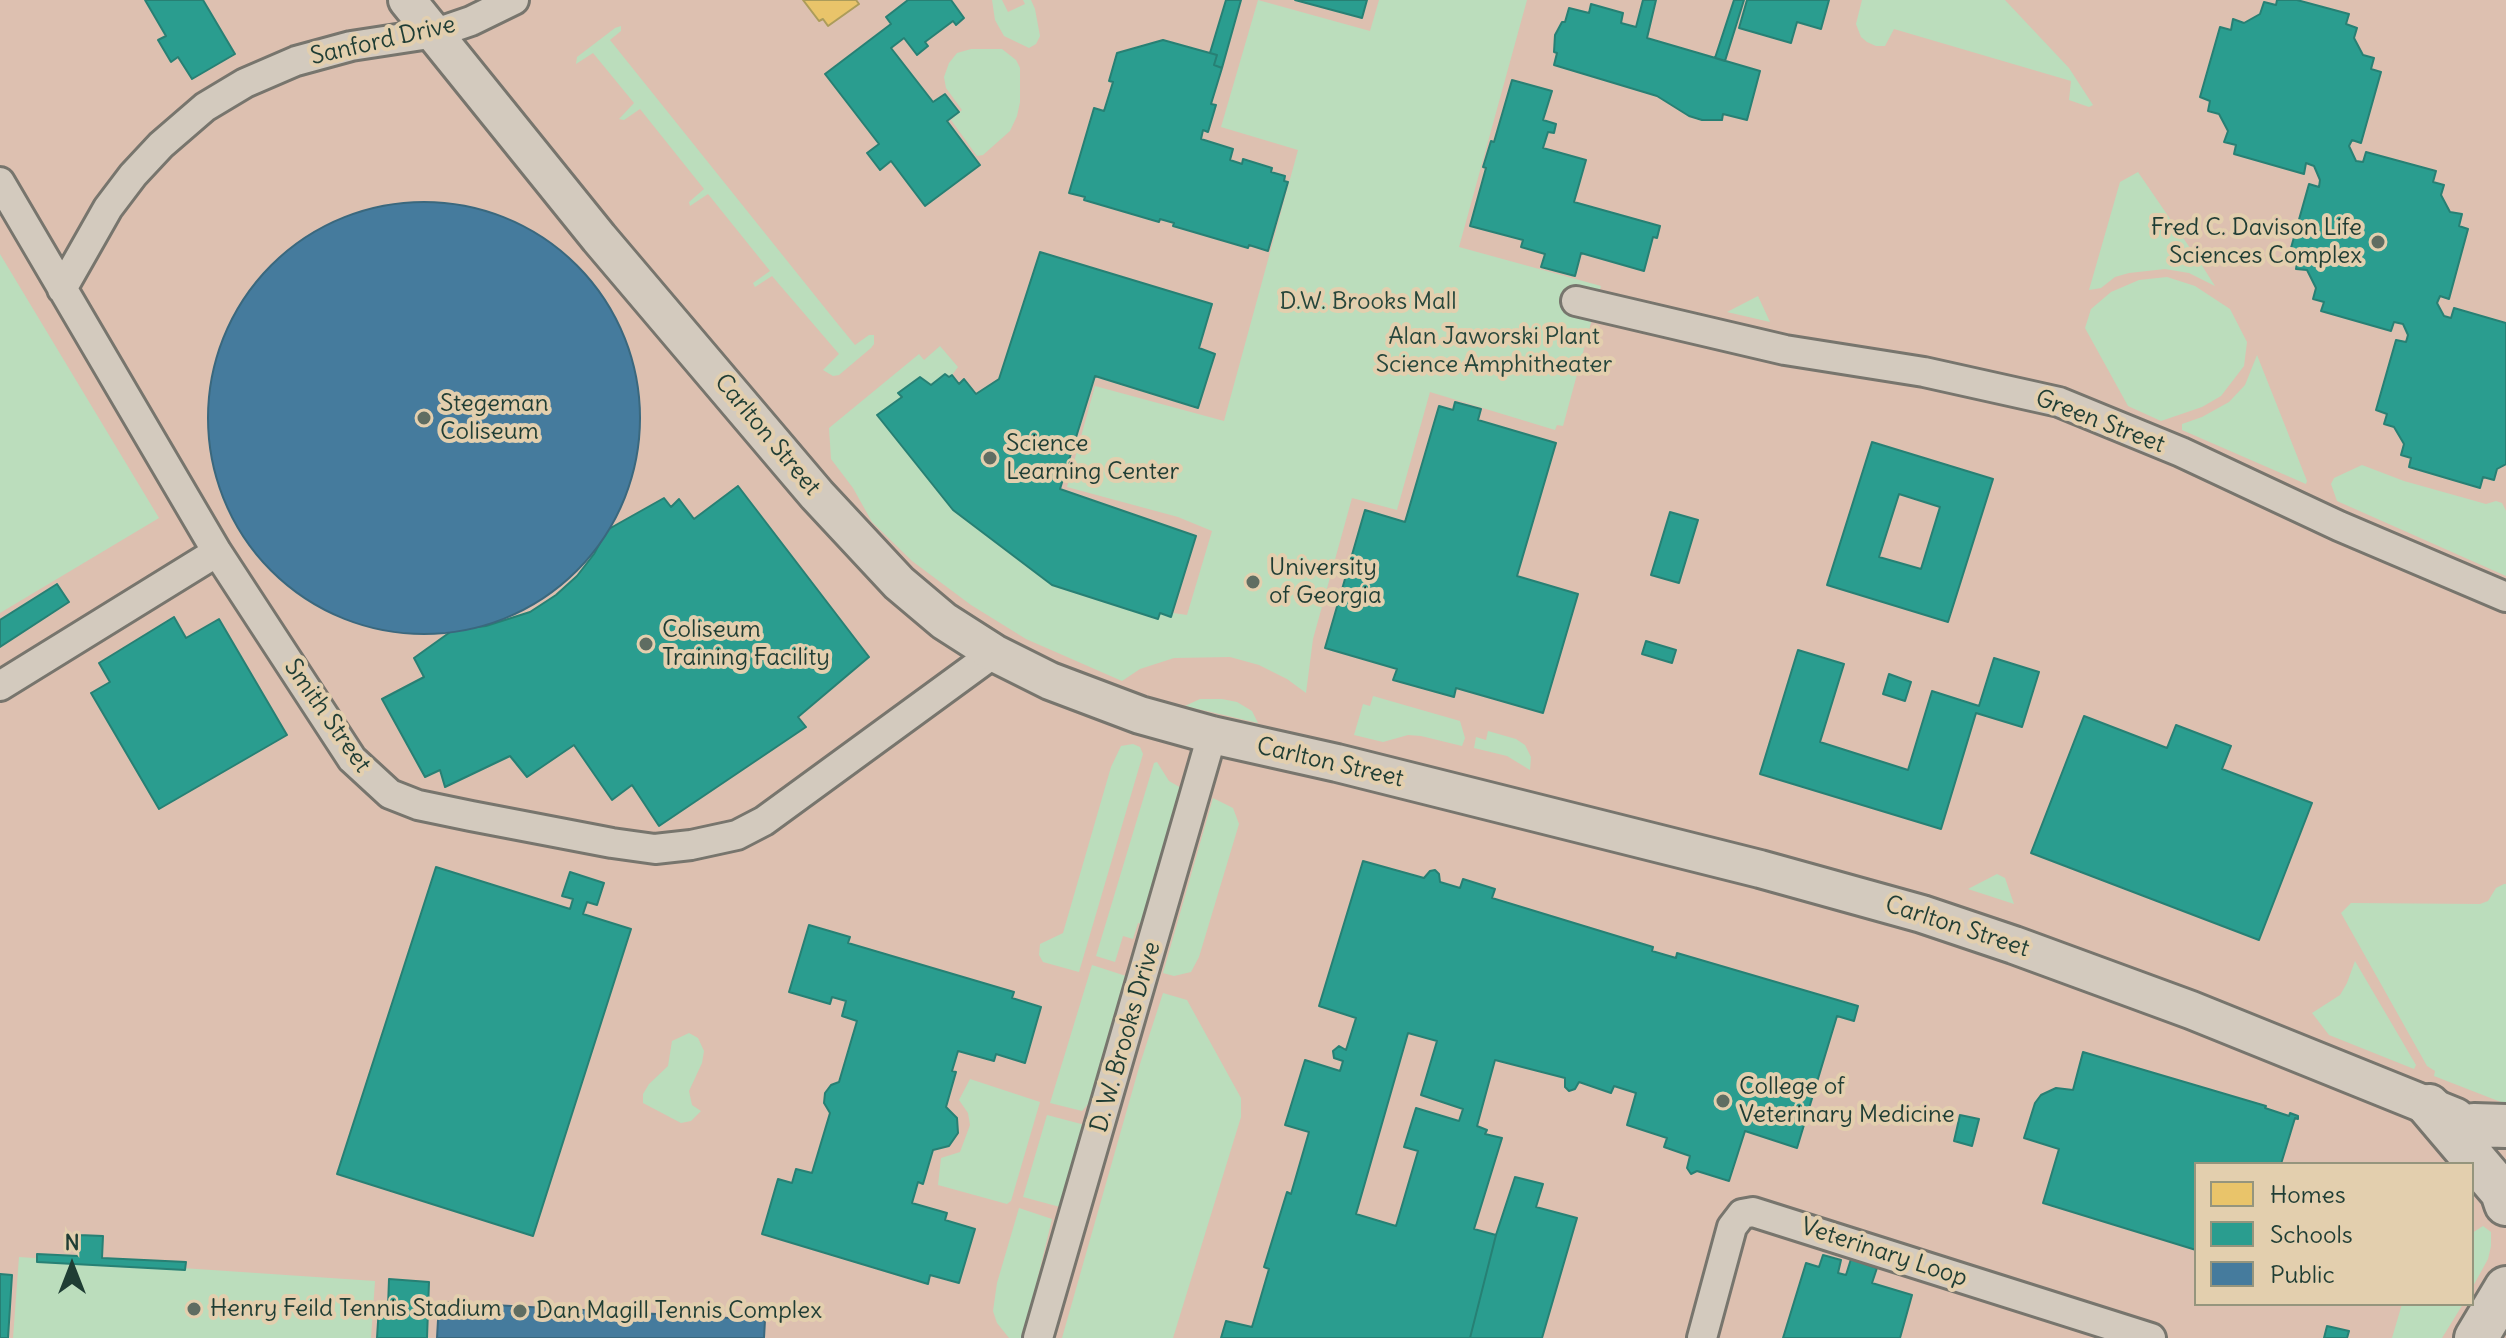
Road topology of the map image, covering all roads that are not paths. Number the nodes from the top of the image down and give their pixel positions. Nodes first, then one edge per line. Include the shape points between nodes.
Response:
1 (407, 0) edge
2 (514, 0) edge
3 (436, 33) junction
4 (0, 182) edge
5 (62, 289) junction
6 (1576, 301) dead end
7 (217, 552) junction
8 (2506, 597) edge
9 (994, 653) junction
10 (0, 686) edge
11 (1212, 735) junction
12 (2429, 1106) junction
13 (2495, 1130) edge
14 (2506, 1204) edge
15 (2506, 1287) edge
16 (1038, 1338) edge
17 (1702, 1338) edge
18 (2151, 1338) edge
19 (2476, 1338) edge

1 - 3 street, Carlton Street
2 - 3 street, Sanford Drive
3 - 5 street, Sanford Drive via 296,61 205,107 133,175
3 - 9 street, Carlton Street via 599,238 817,495 899,583
4 - 5 street, Smith Street
5 - 7 street, Smith Street
6 - 8 street, Green Street via 1771,347 1924,372 2059,402
7 - 9 street, Smith Street via 352,759 390,794 517,826 655,849 737,835 764,821
7 - 10 street
9 - 11 street, Carlton Street via 1108,705
11 - 12 street, Carlton Street via 1760,869 1922,914 2191,1010
11 - 16 street, D. W. Brooks Drive
12 - 13 street, Carlton Street
12 - 14 main road via 2502,1192
15 - 19 main road
17 - 18 street, Veterinary Loop via 1732,1227 1742,1214 1753,1212

